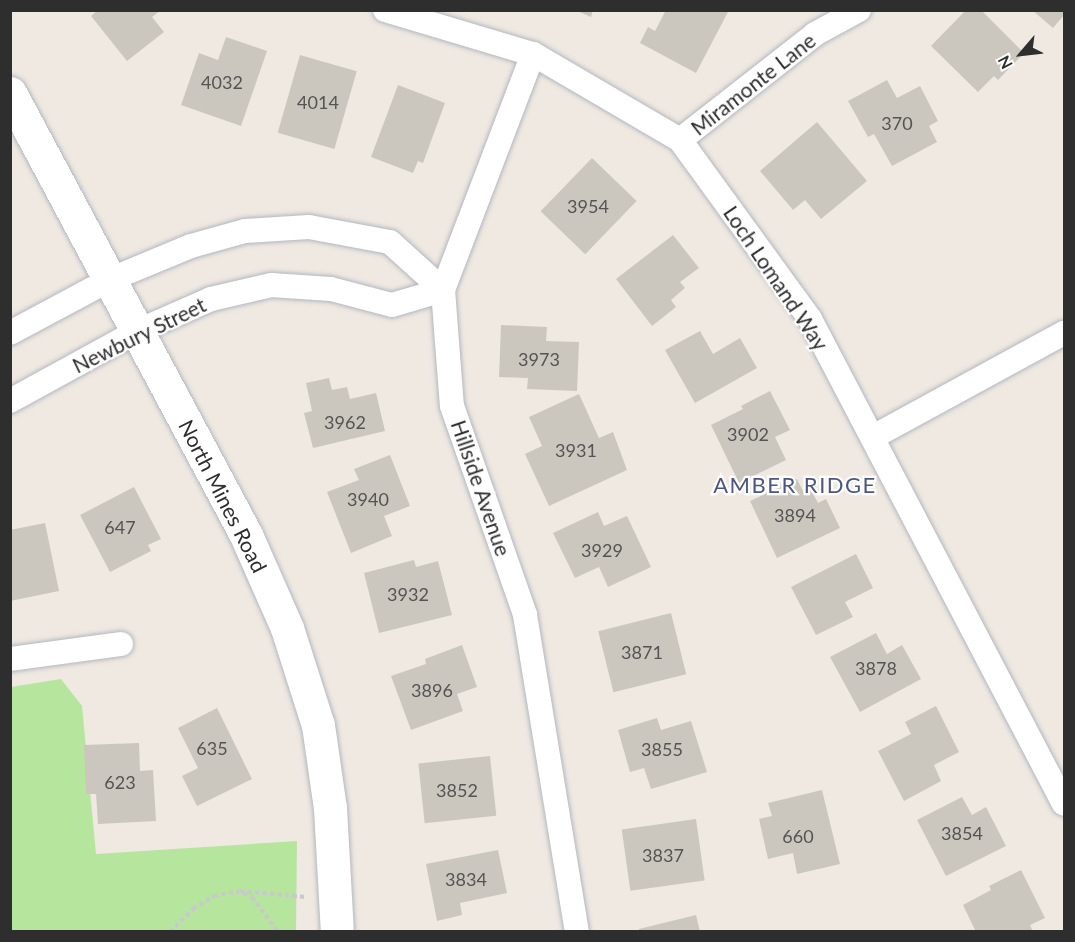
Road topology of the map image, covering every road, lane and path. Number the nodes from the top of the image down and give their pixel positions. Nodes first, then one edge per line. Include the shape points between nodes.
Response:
1 (385, 10) edge
2 (859, 10) edge
3 (533, 54) junction
4 (10, 93) edge
5 (680, 140) junction
6 (109, 280) junction
7 (443, 290) junction
8 (136, 332) junction
9 (10, 333) edge
10 (1065, 333) edge
11 (10, 401) edge
12 (873, 437) junction
13 (121, 644) dead end
14 (10, 659) edge
15 (1065, 804) edge
16 (240, 891) junction
17 (336, 916) edge
18 (170, 932) edge
19 (278, 932) edge
20 (577, 932) edge

1 - 3 street, Loch Lomand Way
2 - 5 street, Miramonte Lane via 815,34
3 - 5 street, Loch Lomand Way
3 - 7 street, Hillside Avenue
4 - 6 main road, North Mines Road
5 - 12 street, Loch Lomand Way via 810,319
6 - 7 street via 191,246 245,231 309,227 390,242
6 - 8 main road, North Mines Road
6 - 9 street
7 - 8 street, Newbury Street via 392,305 330,289 271,285 211,299
7 - 20 street, Hillside Avenue via 452,406 525,615
8 - 11 street, Newbury Street
8 - 17 main road, North Mines Road via 246,535 287,628 318,725 330,808
10 - 12 street
12 - 15 street, Loch Lomand Way
13 - 14 street
16 - 17 path
16 - 18 path via 214,896 193,909
16 - 19 path via 252,897

